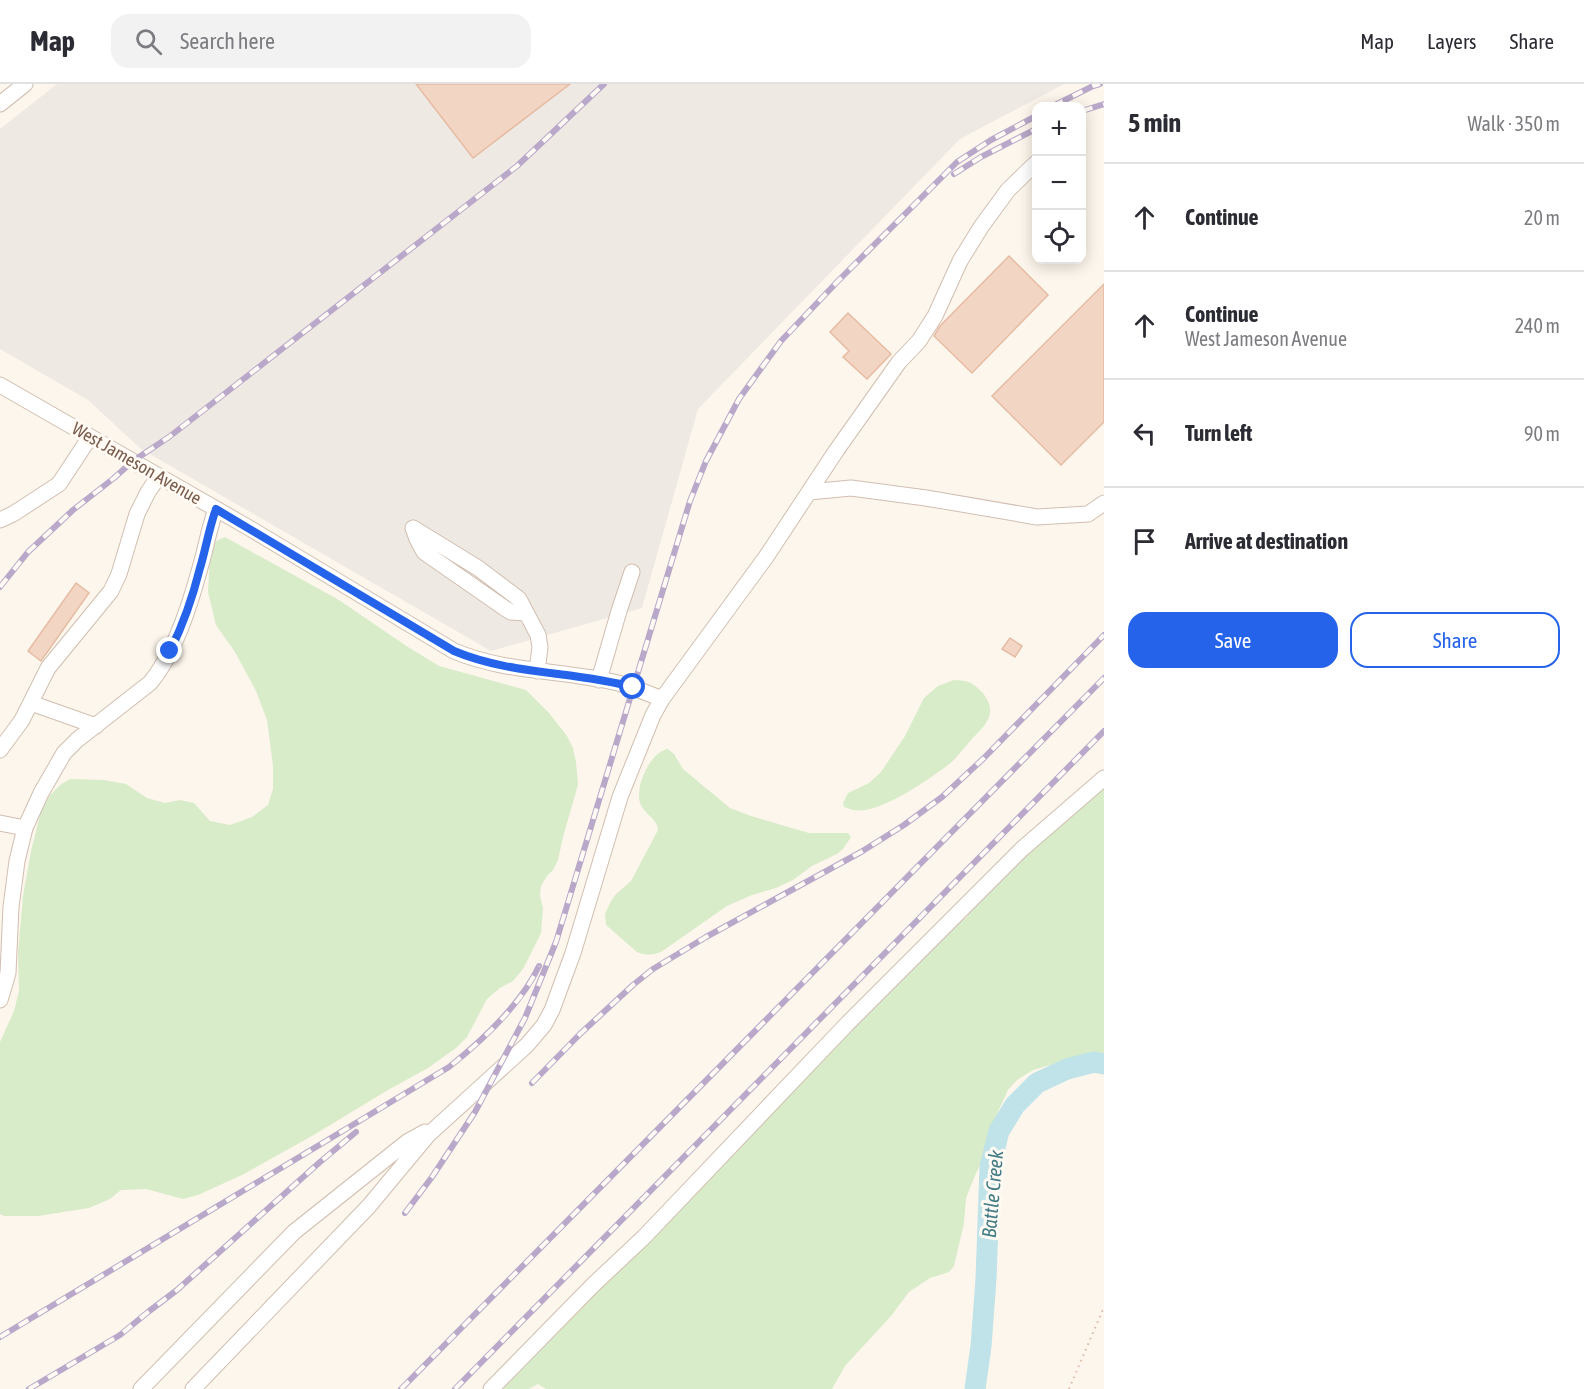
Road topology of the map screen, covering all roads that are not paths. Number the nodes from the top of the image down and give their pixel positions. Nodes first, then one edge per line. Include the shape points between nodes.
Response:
1 (25, 84) edge
2 (0, 104) edge
3 (1032, 168) edge
4 (0, 385) edge
5 (90, 437) junction
6 (159, 476) junction
7 (809, 492) junction
8 (1104, 503) edge
9 (216, 509) junction
10 (1, 518) edge
11 (632, 572) dead end
12 (525, 612) junction
13 (537, 671) junction
14 (599, 680) junction
15 (662, 699) junction
16 (31, 703) junction
17 (96, 726) junction
18 (0, 750) edge
19 (1104, 778) edge
20 (0, 823) edge
21 (26, 828) junction
22 (0, 1000) edge
23 (438, 1125) junction
24 (141, 1389) edge
25 (193, 1389) edge
26 (491, 1389) edge

1 - 2 street
3 - 7 street via 1008,190 981,227 919,341 899,362
4 - 5 street, West Jameson Avenue
5 - 6 street, West Jameson Avenue
5 - 10 street via 59,484
6 - 9 street, West Jameson Avenue
6 - 16 street via 137,514 111,591 48,668
7 - 8 street via 851,488 1037,517 1088,514
7 - 15 street
9 - 13 street, West Jameson Avenue via 454,651 486,662
9 - 17 street via 184,619 161,667 150,683
11 - 14 street
12 - 12 street via 519,599 478,568 413,528 424,552 511,612
12 - 13 street via 538,635
13 - 14 street, West Jameson Avenue
14 - 15 street, West Jameson Avenue via 633,687
15 - 23 street via 620,797 552,1010 527,1045
16 - 17 street
16 - 18 street
17 - 21 street via 64,753
19 - 26 street via 1022,849 832,1040 645,1237
20 - 21 street
21 - 22 street via 13,886 8,973
23 - 24 street via 407,1142 294,1232
23 - 25 street via 369,1206

